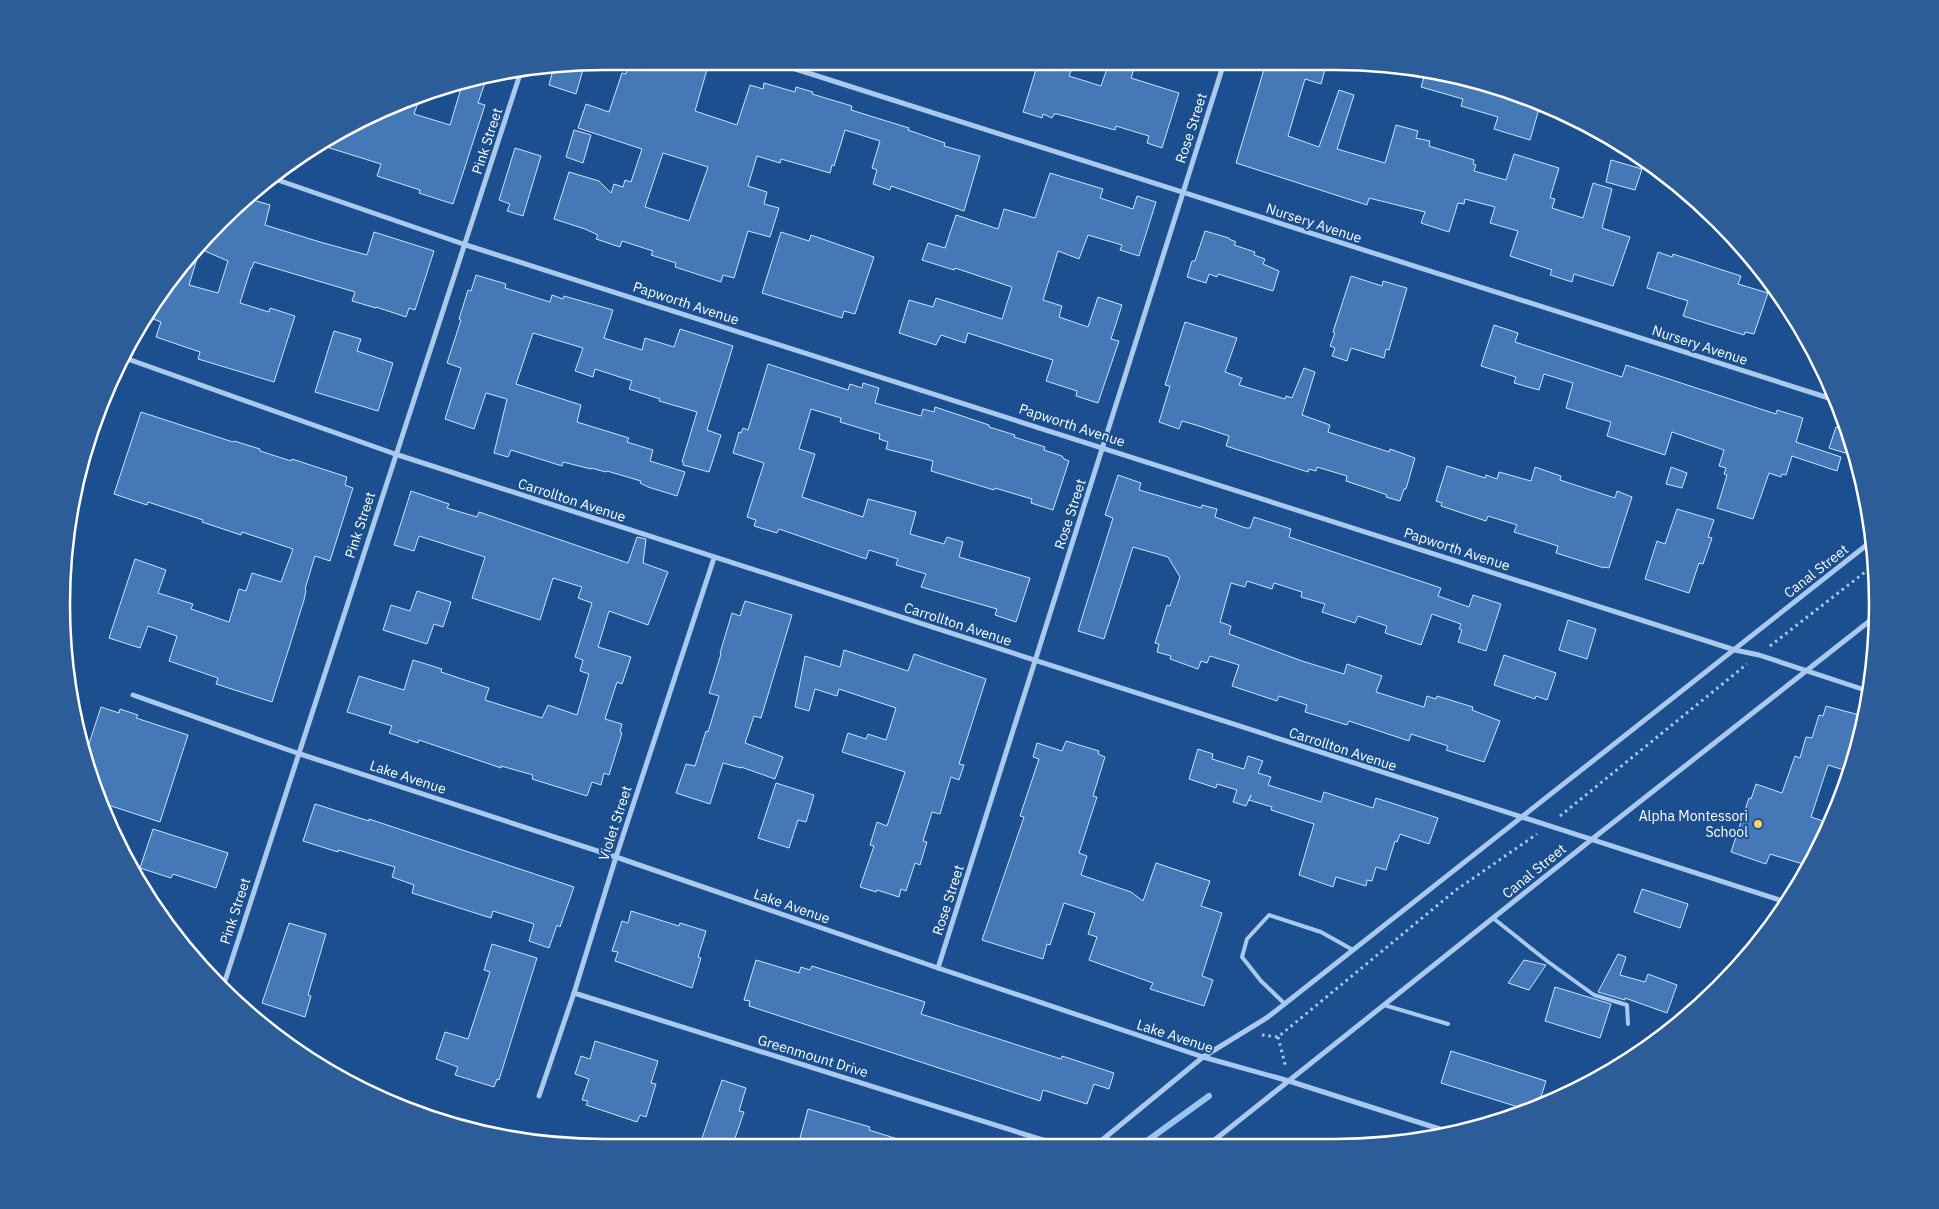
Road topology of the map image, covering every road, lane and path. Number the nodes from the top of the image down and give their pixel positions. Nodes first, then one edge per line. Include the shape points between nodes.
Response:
1 (798, 70) edge
2 (1222, 70) edge
3 (519, 77) edge
4 (279, 180) edge
5 (1182, 193) junction
6 (466, 245) junction
7 (130, 360) edge
8 (1827, 397) edge
9 (1102, 447) junction
10 (396, 454) junction
11 (1865, 546) edge
12 (714, 558) junction
13 (1868, 571) edge
14 (1868, 622) edge
15 (1735, 650) junction
16 (1759, 655) junction
17 (1035, 660) junction
18 (1804, 671) junction
19 (1862, 689) edge
20 (133, 696) dead end
21 (298, 752) junction
22 (1520, 818) junction
23 (1547, 826) junction
24 (1591, 840) junction
25 (616, 857) junction
26 (1780, 900) edge
27 (1493, 918) junction
28 (1353, 950) junction
29 (938, 968) junction
30 (225, 980) edge
31 (574, 993) junction
32 (1285, 1004) junction
33 (1384, 1005) junction
34 (1448, 1024) dead end
35 (1628, 1024) dead end
36 (1244, 1032) junction
37 (1278, 1037) junction
38 (1203, 1058) junction
39 (1289, 1081) junction
40 (539, 1096) dead end
41 (1437, 1129) edge
42 (1040, 1139) edge
43 (1105, 1139) edge
44 (1216, 1139) edge

1 - 5 street, Nursery Avenue
2 - 5 street, Rose Street
3 - 6 street, Pink Street
4 - 6 street, Papworth Avenue
5 - 8 street, Nursery Avenue
5 - 9 street, Rose Street
6 - 9 street, Papworth Avenue
6 - 10 street, Pink Street
7 - 10 street, Carrollton Avenue
9 - 15 street, Papworth Avenue
9 - 17 street, Rose Street
10 - 12 street, Carrollton Avenue
10 - 21 street, Pink Street
11 - 15 street, Canal Street
12 - 17 street, Carrollton Avenue
12 - 25 street, Violet Street
13 - 16 path
14 - 18 street, Canal Street
15 - 16 street, Papworth Avenue
15 - 22 street, Canal Street
16 - 18 street, Papworth Avenue
16 - 23 path
17 - 22 street, Carrollton Avenue
17 - 29 street, Rose Street
18 - 19 street, Papworth Avenue
18 - 24 street, Canal Street
20 - 21 street, Lake Avenue
21 - 25 street, Lake Avenue
21 - 30 street, Pink Street
22 - 23 street, Carrollton Avenue
22 - 28 street, Canal Street
23 - 24 street, Carrollton Avenue
23 - 37 path via 1456,890
24 - 26 street, Carrollton Avenue
24 - 27 street, Canal Street
25 - 29 street, Lake Avenue
25 - 31 street, Violet Street
27 - 33 street, Canal Street
27 - 35 lane via 1594,995 1627,1005
28 - 32 street, Canal Street
28 - 32 lane via 1322,932 1269,915 1247,939 1242,957
29 - 38 street, Lake Avenue
31 - 40 street, Violet Street
31 - 42 street, Greenmount Drive
32 - 36 street, Canal Street
33 - 34 lane
33 - 39 street, Canal Street
36 - 37 path
36 - 38 street, Canal Street
37 - 39 path
38 - 39 street, Lake Avenue
38 - 43 street, Canal Street
39 - 41 street, Lake Avenue
39 - 44 street, Canal Street

